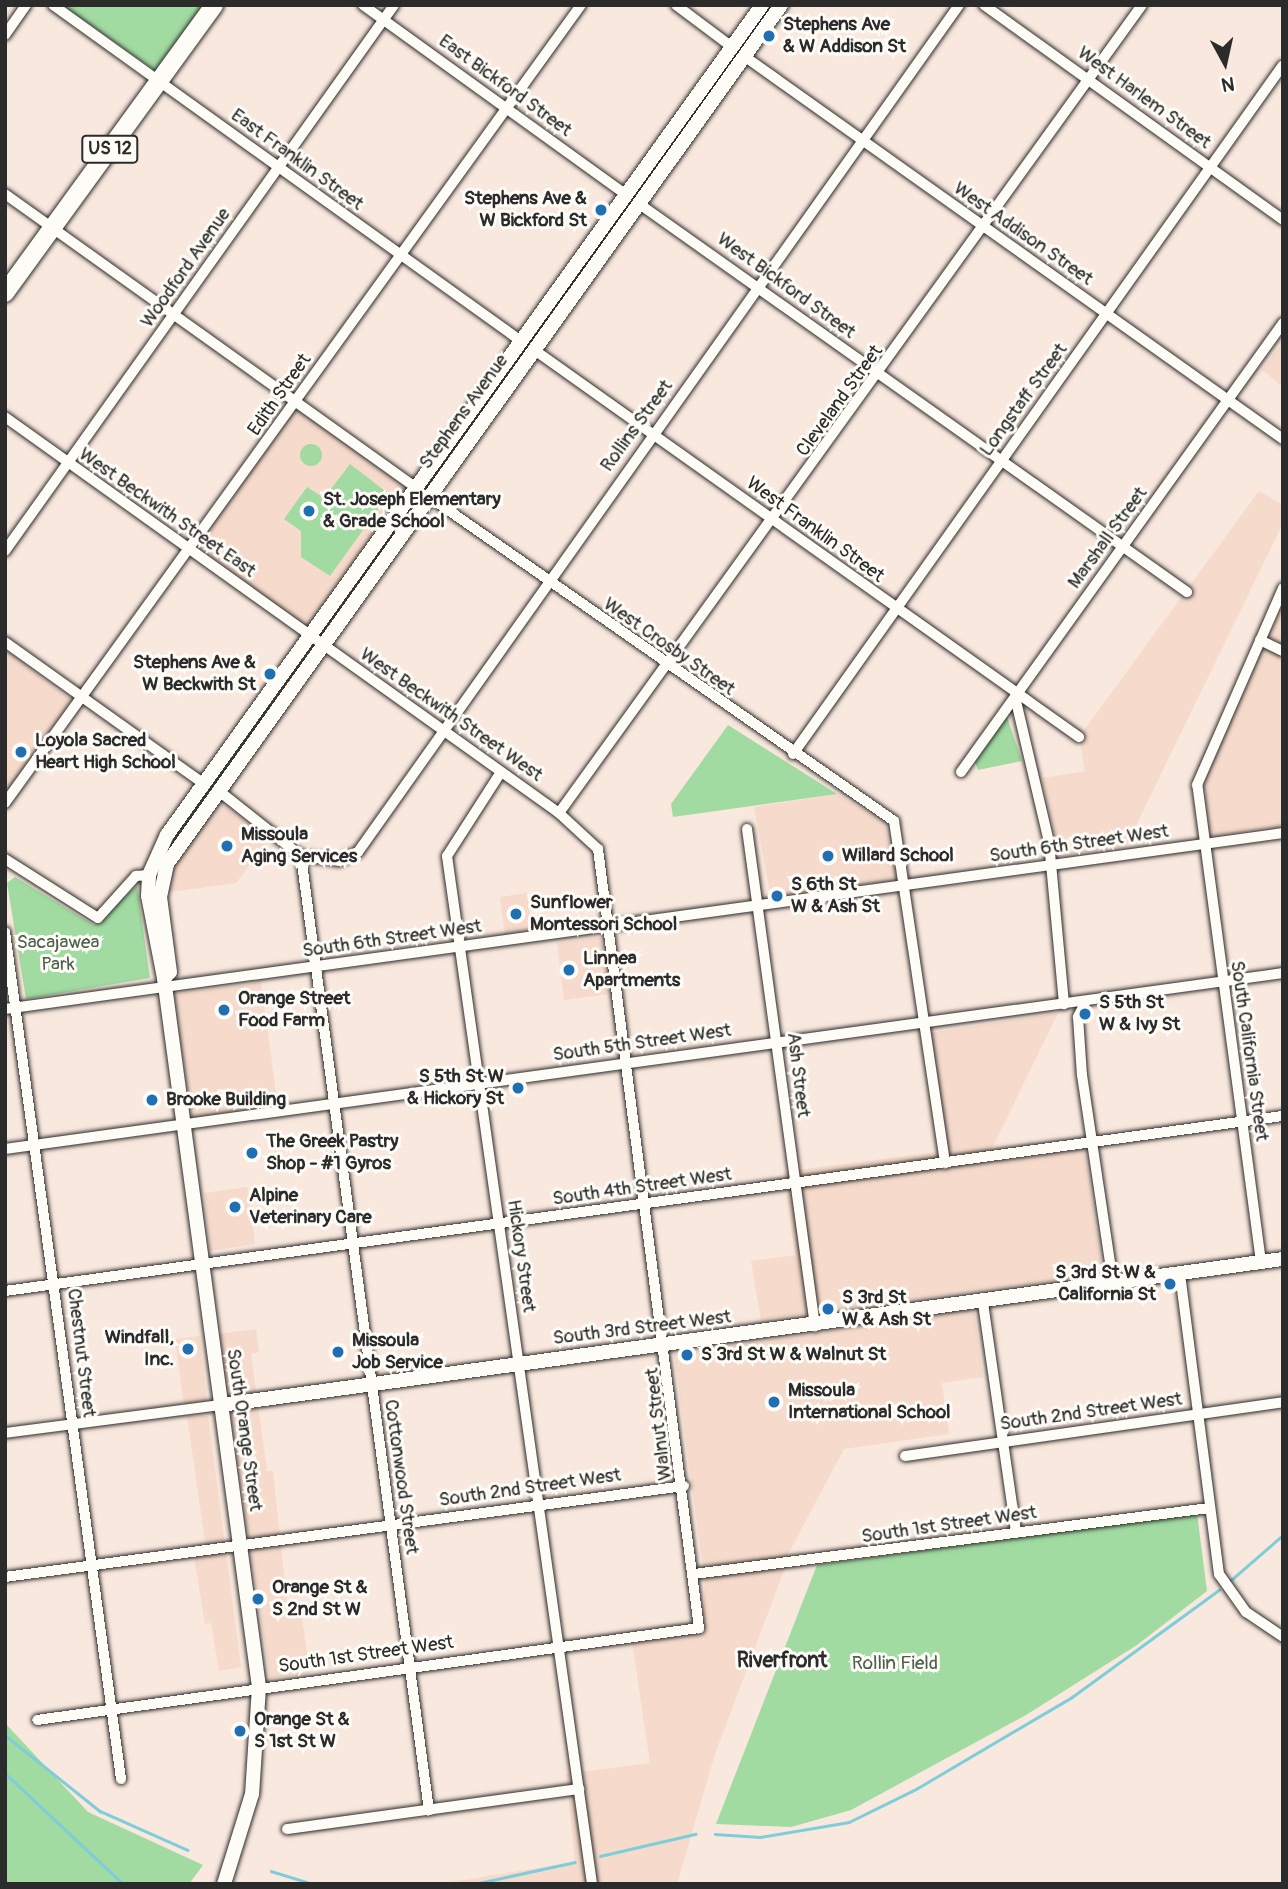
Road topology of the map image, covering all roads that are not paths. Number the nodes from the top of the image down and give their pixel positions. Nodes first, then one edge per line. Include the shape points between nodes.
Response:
1 (26, 5) edge
2 (53, 5) edge
3 (214, 5) edge
4 (363, 5) edge
5 (394, 5) edge
6 (581, 5) edge
7 (676, 5) edge
8 (762, 5) edge
9 (781, 5) edge
10 (959, 5) edge
11 (984, 5) edge
12 (1142, 5) edge
13 (383, 20) junction
14 (5, 35) edge
15 (738, 52) junction
16 (1283, 65) edge
17 (1090, 79) junction
18 (160, 82) junction
19 (506, 107) junction
20 (862, 139) junction
21 (278, 168) junction
22 (1212, 168) junction
23 (5, 194) edge
24 (632, 199) junction
25 (1283, 220) edge
26 (52, 227) junction
27 (984, 228) junction
28 (400, 256) junction
29 (758, 287) junction
30 (5, 293) edge
31 (1107, 314) junction
32 (174, 315) junction
33 (1283, 323) edge
34 (527, 345) junction
35 (880, 376) junction
36 (1228, 400) junction
37 (296, 405) junction
38 (5, 417) edge
39 (654, 434) junction
40 (1283, 439) edge
41 (1002, 460) junction
42 (67, 463) junction
43 (415, 487) junction
44 (428, 496) junction
45 (774, 522) junction
46 (191, 549) junction
47 (1122, 550) junction
48 (5, 551) edge
49 (546, 582) junction
50 (1283, 588) edge
51 (1187, 592) dead end
52 (896, 610) junction
53 (1260, 640) junction
54 (316, 641) junction
55 (5, 642) edge
56 (1283, 651) edge
57 (667, 667) junction
58 (83, 697) junction
59 (1015, 697) junction
60 (442, 730) junction
61 (1079, 737) dead end
62 (793, 754) junction
63 (501, 772) junction
64 (961, 772) dead end
65 (204, 783) junction
66 (219, 792) junction
67 (5, 803) edge
68 (559, 813) junction
69 (747, 829) dead end
70 (1283, 834) edge
71 (1203, 845) junction
72 (301, 856) junction
73 (5, 859) edge
74 (1052, 865) junction
75 (149, 874) junction
76 (905, 885) junction
77 (757, 906) junction
78 (610, 926) junction
79 (5, 932) edge
80 (460, 948) junction
81 (313, 967) junction
82 (1283, 973) edge
83 (1221, 982) junction
84 (164, 983) junction
85 (1085, 1003) junction
86 (1063, 1004) junction
87 (10, 1008) edge
88 (924, 1021) junction
89 (776, 1042) junction
90 (628, 1062) junction
91 (480, 1082) junction
92 (331, 1102) junction
93 (1283, 1116) edge
94 (1241, 1122) junction
95 (185, 1124) junction
96 (1092, 1143) junction
97 (35, 1144) junction
98 (5, 1149) edge
99 (945, 1163) junction
100 (794, 1185) junction
101 (649, 1202) junction
102 (500, 1224) junction
103 (350, 1244) junction
104 (1283, 1259) edge
105 (1261, 1262) junction
106 (204, 1265) junction
107 (1180, 1274) junction
108 (1113, 1283) junction
109 (54, 1284) junction
110 (5, 1291) edge
111 (983, 1303) junction
112 (815, 1326) junction
113 (667, 1343) junction
114 (518, 1364) junction
115 (371, 1383) junction
116 (1283, 1402) edge
117 (221, 1405) junction
118 (1197, 1414) junction
119 (73, 1424) junction
120 (5, 1433) edge
121 (1004, 1442) junction
122 (905, 1456) dead end
123 (684, 1486) junction
124 (536, 1505) junction
125 (1209, 1508) junction
126 (390, 1525) junction
127 (1016, 1533) junction
128 (240, 1545) junction
129 (93, 1565) junction
130 (694, 1574) junction
131 (5, 1577) edge
132 (699, 1628) joint
133 (1283, 1637) edge
134 (555, 1646) junction
135 (409, 1666) junction
136 (259, 1687) junction
137 (111, 1707) junction
138 (37, 1720) dead end
139 (121, 1779) dead end
140 (579, 1789) junction
141 (429, 1810) junction
142 (287, 1829) dead end
143 (225, 1884) edge
144 (592, 1884) edge

1 - 14 street
2 - 18 street, East Franklin Street
3 - 18 highway, US 12
4 - 13 street, East Bickford Street
5 - 13 street, Woodford Avenue
6 - 19 street, Edith Street
7 - 15 street, West Addison Street
8 - 15 main road, Stephens Avenue
9 - 15 main road, Stephens Avenue
10 - 20 street, Rollins Street
11 - 17 street, West Harlem Street
12 - 17 street, Cleveland Street
13 - 19 street, East Bickford Street
13 - 21 street, Woodford Avenue
15 - 20 street, West Addison Street
15 - 24 main road, Stephens Avenue
16 - 22 street, Longstaff Street
17 - 22 street, West Harlem Street
17 - 27 street, Cleveland Street
18 - 21 street, East Franklin Street
18 - 26 highway, US 12
19 - 24 street, East Bickford Street
19 - 28 street, Edith Street
20 - 27 street, West Addison Street
20 - 29 street, Rollins Street
21 - 28 street, East Franklin Street
21 - 32 street, Woodford Avenue
22 - 25 street, West Harlem Street
22 - 31 street, Longstaff Street
23 - 26 street
24 - 29 street, West Bickford Street
24 - 34 main road, Stephens Avenue
26 - 30 highway, US 12
26 - 32 street
27 - 31 street, West Addison Street
27 - 35 street, Cleveland Street
28 - 34 street, East Franklin Street
28 - 37 street, Edith Street
29 - 35 street, West Bickford Street
29 - 39 street, Rollins Street
31 - 36 street, West Addison Street
31 - 41 street, Longstaff Street
32 - 37 street
32 - 42 street, Woodford Avenue
33 - 36 street, Marshall Street
34 - 39 street, West Franklin Street
34 - 43 main road, Stephens Avenue
34 - 44 main road, Stephens Avenue
35 - 41 street, West Bickford Street
35 - 45 street, Cleveland Street
36 - 40 street, West Addison Street
36 - 47 street, Marshall Street
37 - 43 street
37 - 46 street, Edith Street
38 - 42 street, West Beckwith Street East
39 - 45 street, West Franklin Street
39 - 49 street, Rollins Street
41 - 47 street, West Bickford Street
41 - 52 street, Longstaff Street
42 - 46 street, West Beckwith Street East
42 - 48 street, Woodford Avenue
43 - 54 main road, Stephens Avenue
44 - 49 street, West Crosby Street
44 - 54 main road, Stephens Avenue
45 - 52 street, West Franklin Street
45 - 57 street, Cleveland Street
46 - 54 street, West Beckwith Street East
46 - 58 street, Edith Street
47 - 51 street, West Bickford Street
47 - 59 street, Marshall Street
49 - 57 street, West Crosby Street
49 - 60 street, Rollins Street
50 - 53 street, South California Street
52 - 59 street, West Franklin Street
52 - 62 street, Longstaff Street
53 - 56 street
53 - 71 street, South California Street via 1199,774
54 - 60 street, West Beckwith Street West
54 - 65 main road, Stephens Avenue
54 - 66 main road, Stephens Avenue
55 - 58 street
57 - 62 street, West Crosby Street
57 - 68 street, Cleveland Street
58 - 65 street
58 - 67 street, Edith Street
59 - 61 street, West Franklin Street
59 - 64 street, Marshall Street
59 - 74 street
60 - 63 street, West Beckwith Street West
60 - 72 street, Rollins Street via 358,852 338,862
62 - 76 street, West Crosby Street via 894,821
63 - 68 street, West Beckwith Street West
63 - 80 street, Hickory Street via 447,856
65 - 75 main road, Stephens Avenue
66 - 72 street
66 - 84 main road, Stephens Avenue via 164,873 160,897 170,972
68 - 78 street, West Beckwith Street West via 598,849
69 - 77 street, Ash Street
70 - 71 street, South 6th Street West
71 - 74 street, South 6th Street West
71 - 83 street, South California Street
72 - 81 street, Cottonwood Street
73 - 75 street, Stephens Avenue via 98,918 136,876
74 - 76 street, South 6th Street West
74 - 86 street
75 - 84 main road via 158,974
76 - 77 street, South 6th Street West
76 - 88 street
77 - 78 street, South 6th Street West
77 - 89 street, Ash Street
78 - 80 street, South 6th Street West
78 - 90 street, Walnut Street
79 - 87 street, Chestnut Street
80 - 81 street, South 6th Street West
80 - 91 street, Hickory Street
81 - 84 street, South 6th Street West
81 - 92 street, Cottonwood Street
82 - 83 street, South 5th Street West
83 - 85 street, South 5th Street West
83 - 94 street, South California Street
84 - 87 street, South 6th Street West
84 - 95 main road, South Orange Street
85 - 86 street, South 5th Street West
85 - 96 street via 1078,1017
86 - 88 street, South 5th Street West
87 - 97 street, Chestnut Street
88 - 89 street, South 5th Street West
88 - 99 street
89 - 90 street, South 5th Street West
89 - 100 street, Ash Street
90 - 91 street, South 5th Street West
90 - 101 street, Walnut Street
91 - 92 street, South 5th Street West
91 - 102 street, Hickory Street
92 - 95 street, South 5th Street West
92 - 103 street, Cottonwood Street
93 - 94 street, South 4th Street West
94 - 96 street, South 4th Street West
94 - 105 street, South California Street
95 - 97 street, South 5th Street West
95 - 106 main road, South Orange Street
96 - 99 street, South 4th Street West
96 - 108 street
97 - 98 street, South 5th Street West
97 - 109 street, Chestnut Street
99 - 100 street, South 4th Street West
100 - 101 street, South 4th Street West
100 - 112 street, Ash Street
101 - 102 street, South 4th Street West
101 - 113 street, Walnut Street
102 - 103 street, South 4th Street West
102 - 114 street, Hickory Street
103 - 106 street, South 4th Street West
103 - 115 street, Cottonwood Street
104 - 105 main road, South 3rd Street West
105 - 107 main road, South 3rd Street West
106 - 109 street, South 4th Street West
106 - 117 main road, South Orange Street
107 - 108 main road, South 3rd Street West
107 - 118 street
108 - 111 main road, South 3rd Street West
109 - 110 street, South 4th Street West
109 - 119 street, Chestnut Street
111 - 112 main road, South 3rd Street West
111 - 121 street
112 - 113 main road, South 3rd Street West
113 - 114 main road, South 3rd Street West
113 - 123 street, Walnut Street
114 - 115 main road, South 3rd Street West
114 - 124 street, Hickory Street
115 - 117 main road, South 3rd Street West
115 - 126 street, Cottonwood Street
116 - 118 street, South 2nd Street West
117 - 119 street, South 3rd Street West
117 - 128 main road, South Orange Street
118 - 121 street, South 2nd Street West
118 - 125 street
119 - 120 street, South 3rd Street West
119 - 129 street, Chestnut Street
121 - 122 street, South 2nd Street West
121 - 127 street
123 - 124 street, South 2nd Street West
123 - 130 street, Walnut Street
124 - 126 street, South 2nd Street West
124 - 134 street, Hickory Street
125 - 127 street, South 1st Street West
125 - 133 street via 1227,1590 1246,1612
126 - 128 street, South 2nd Street West
126 - 135 street, Cottonwood Street
127 - 130 street, South 1st Street West
128 - 129 street, South 2nd Street West
128 - 136 main road, South Orange Street
129 - 131 street, South 2nd Street West
129 - 137 street, Chestnut Street
130 - 132 street, Walnut Street
132 - 134 street, South 1st Street West
134 - 135 street, South 1st Street West
134 - 140 street, Hickory Street
135 - 136 street, South 1st Street West
135 - 141 street, Cottonwood Street
136 - 137 street, South 1st Street West
136 - 143 main road, South Orange Street via 253,1794
137 - 138 street, South 1st Street West
137 - 139 street, Chestnut Street
140 - 141 street
140 - 144 street, Hickory Street
141 - 142 street

